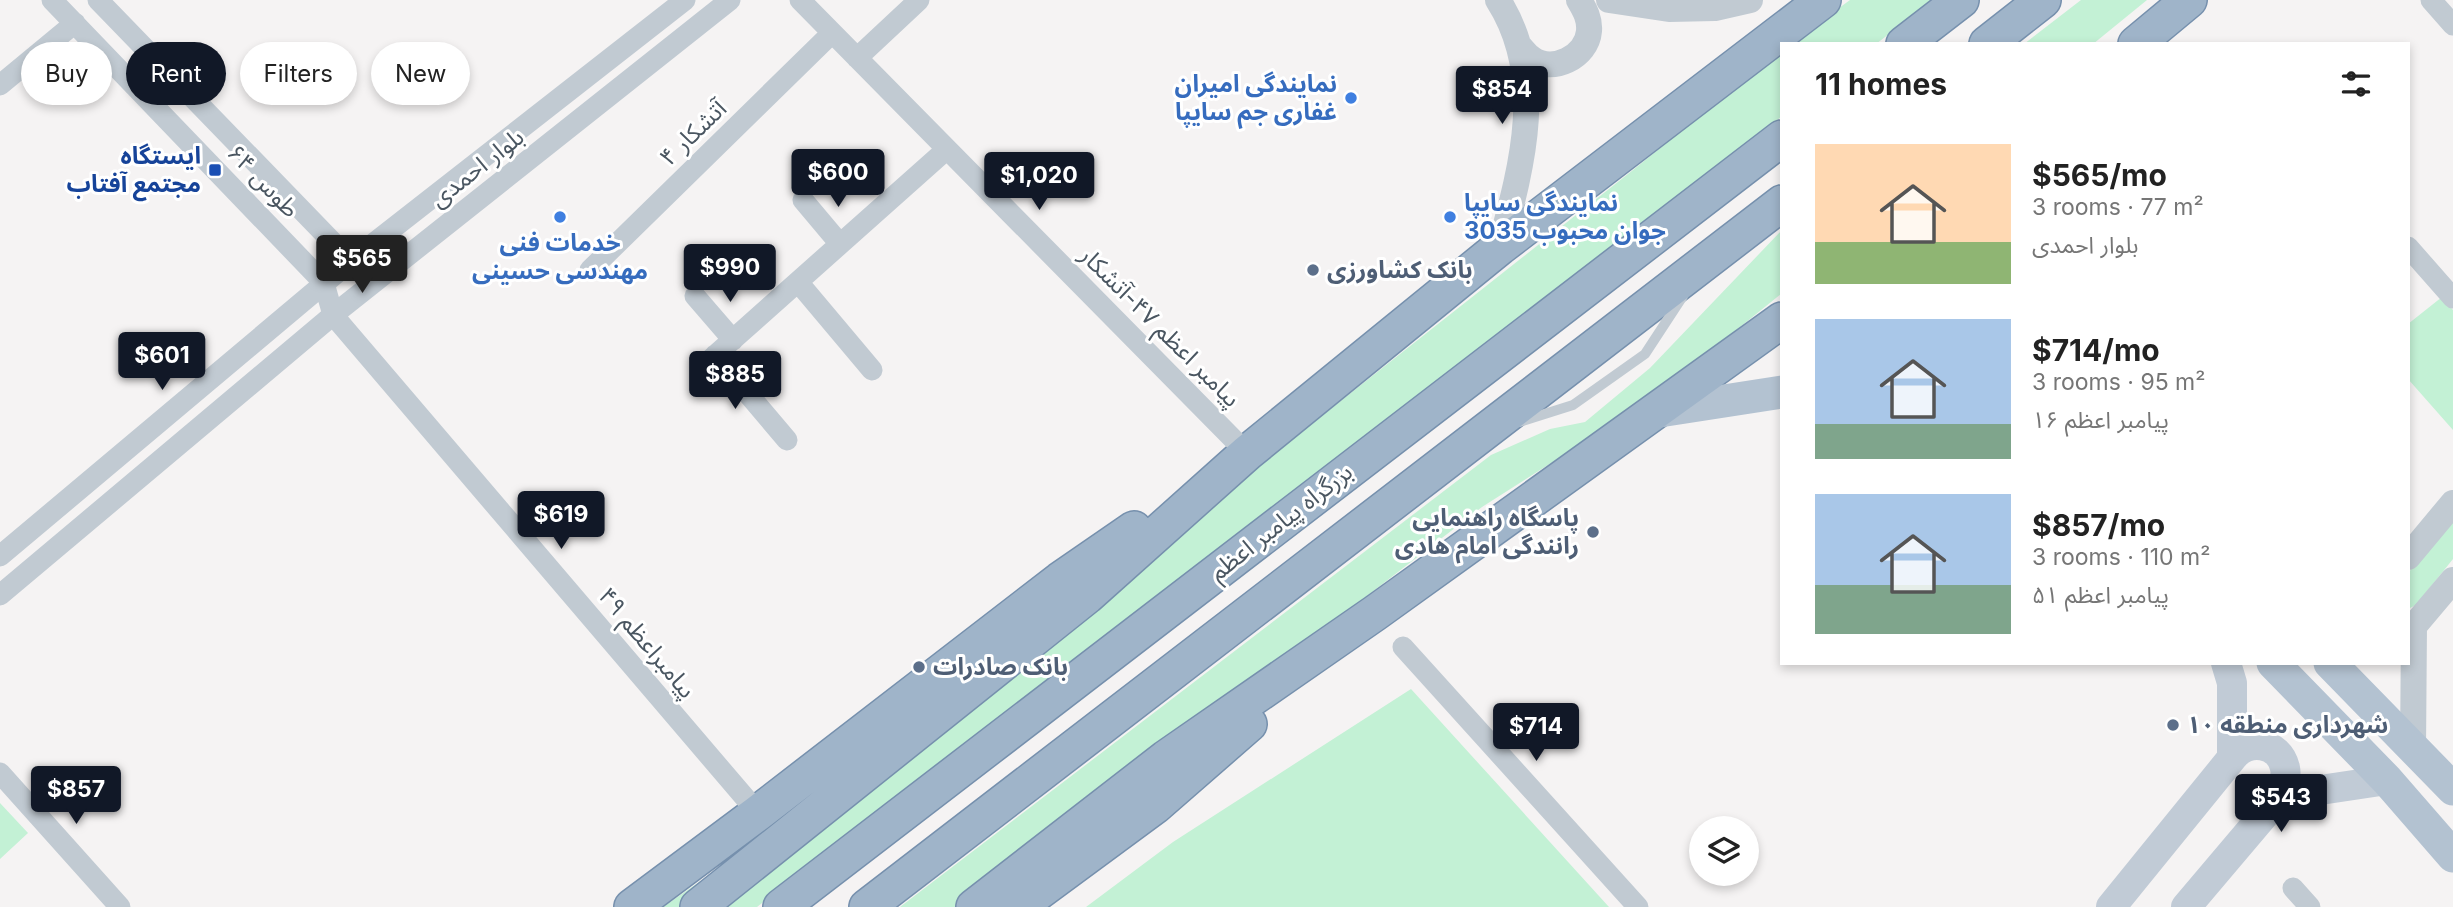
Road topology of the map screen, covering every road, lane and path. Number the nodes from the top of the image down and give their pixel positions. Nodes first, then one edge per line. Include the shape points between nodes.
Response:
1 (52, 0) edge
2 (98, 0) edge
3 (685, 0) edge
4 (730, 0) edge
5 (800, 0) edge
6 (919, 0) edge
7 (1498, 0) edge
8 (1579, 0) edge
9 (1609, 0) edge
10 (1750, 0) edge
11 (1823, 0) edge
12 (1961, 0) edge
13 (2043, 0) edge
14 (2189, 0) edge
15 (2431, 0) edge
16 (1719, 4) edge
17 (75, 23) junction
18 (2453, 25) edge
19 (832, 33) junction
20 (1907, 42) edge
21 (1990, 42) edge
22 (2138, 42) edge
23 (1519, 46) junction
24 (858, 58) junction
25 (0, 85) edge
26 (1780, 140) edge
27 (947, 149) junction
28 (803, 200) dead end
29 (1780, 205) edge
30 (840, 244) junction
31 (1500, 247) junction
32 (2410, 249) edge
33 (351, 261) junction
34 (590, 270) dead end
35 (798, 282) junction
36 (324, 283) junction
37 (695, 296) dead end
38 (2453, 298) edge
39 (333, 315) junction
40 (1780, 321) edge
41 (733, 340) junction
42 (872, 370) dead end
43 (1780, 392) edge
44 (1653, 412) junction
45 (787, 440) dead end
46 (1247, 453) junction
47 (2453, 503) edge
48 (0, 556) edge
49 (2410, 556) edge
50 (2453, 580) edge
51 (0, 595) edge
52 (1375, 613) junction
53 (2411, 626) edge
54 (1403, 647) dead end
55 (2227, 665) edge
56 (2275, 665) edge
57 (2332, 665) edge
58 (2413, 749) junction
59 (2232, 758) junction
60 (0, 773) edge
61 (2387, 780) junction
62 (2453, 789) edge
63 (2280, 796) junction
64 (758, 813) junction
65 (2453, 856) edge
66 (2293, 888) dead end
67 (120, 907) edge
68 (632, 907) edge
69 (698, 907) edge
70 (781, 907) edge
71 (867, 907) edge
72 (974, 907) edge
73 (1018, 907) edge
74 (1638, 907) edge
75 (2111, 907) edge
76 (2186, 907) edge
77 (2310, 907) edge

1 - 17 street, طوس ۶۴
2 - 33 street, طوس ۶۴
3 - 33 street, بلوار احمدی
4 - 39 street, بلوار احمدی
5 - 19 street, پیامبر اعظم ۴۷-آتشکار
6 - 24 street
7 - 23 street
8 - 23 street via 1589,32 1582,49 1568,61 1550,65 1532,59
9 - 16 street via 1669,9
10 - 16 street
11 - 31 highway
12 - 20 highway
13 - 21 highway
14 - 22 highway
15 - 18 street
17 - 25 street
17 - 36 street, طوس ۶۴
19 - 24 street, پیامبر اعظم ۴۷-آتشکار
19 - 34 street, آتشکار ۴
23 - 31 street via 1527,124
24 - 27 street, پیامبر اعظم ۴۷-آتشکار
26 - 70 highway, بزرگراه پیامبر اعظم
27 - 30 street
27 - 46 street, پیامبر اعظم ۴۷-آتشکار
28 - 30 street
29 - 71 highway
30 - 35 street
31 - 46 highway
32 - 38 street
33 - 36 street, بلوار احمدی
33 - 39 street
35 - 41 street
35 - 42 street
36 - 39 street, طوس ۶۴
36 - 48 street, بلوار احمدی
37 - 41 street
39 - 51 street, بلوار احمدی
39 - 64 street, پیامبراعظم ۴۹
40 - 44 highway
41 - 45 street via 709,361
43 - 44 main road
44 - 52 highway
46 - 64 highway via 1060,580
46 - 69 highway via 1087,596
47 - 49 street
50 - 53 street
52 - 72 highway via 1167,758
52 - 73 highway via 1155,806
53 - 58 street
54 - 74 street
55 - 59 main road via 2232,683
56 - 61 main road
57 - 58 main road
58 - 62 main road
59 - 63 main road via 2252,745 2274,751 2286,771
59 - 75 main road
60 - 67 street
61 - 63 main road
61 - 65 main road
63 - 76 main road
64 - 68 highway
66 - 77 street

